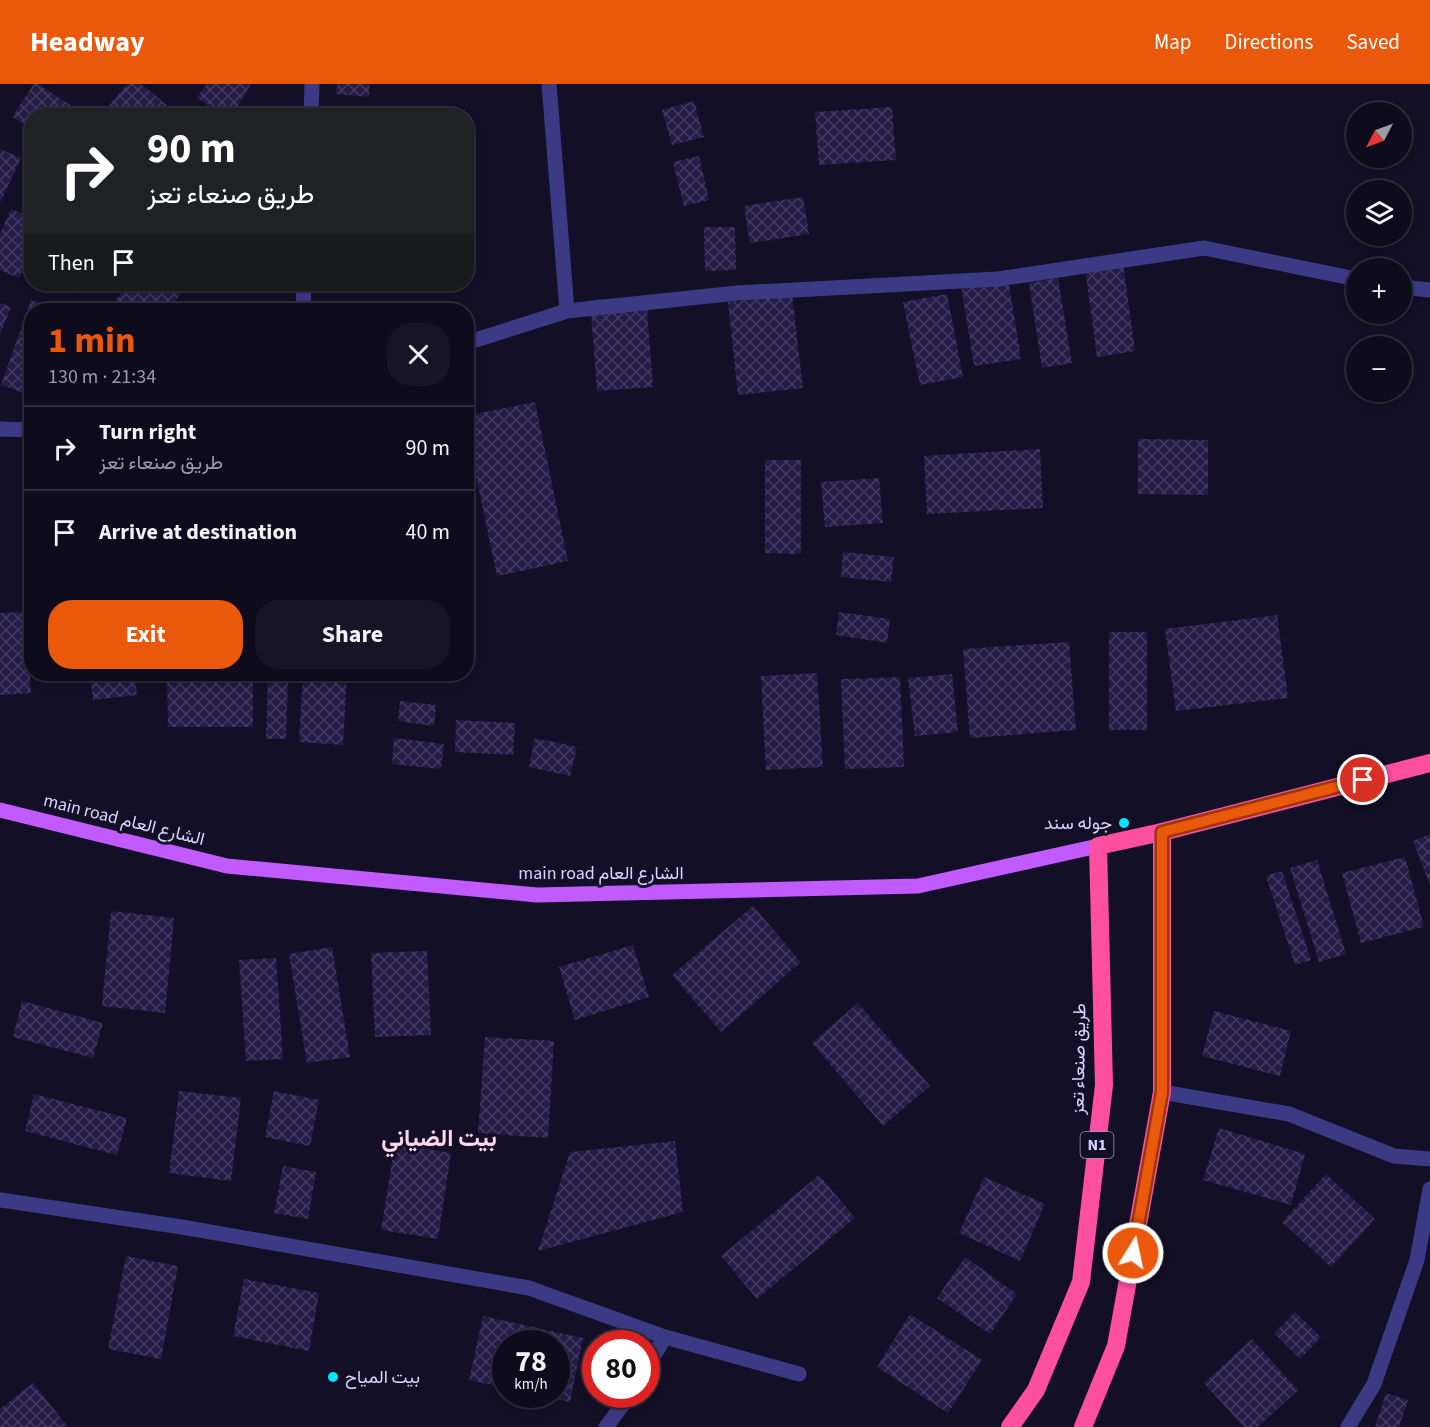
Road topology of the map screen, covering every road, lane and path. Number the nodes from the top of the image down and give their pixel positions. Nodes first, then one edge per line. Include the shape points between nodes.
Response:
1 (312, 84) edge
2 (549, 84) edge
3 (311, 108) edge
4 (1346, 277) edge
5 (1412, 288) edge
6 (1430, 290) edge
7 (567, 311) junction
8 (474, 340) edge
9 (0, 429) edge
10 (24, 430) edge
11 (1430, 763) edge
12 (0, 810) edge
13 (1162, 832) junction
14 (1098, 846) junction
15 (1162, 1092) junction
16 (1430, 1159) edge
17 (1430, 1189) edge
18 (0, 1200) edge
19 (665, 1337) junction
20 (660, 1345) edge
21 (799, 1374) dead end
22 (620, 1408) edge
23 (606, 1427) edge
24 (1010, 1427) edge
25 (1083, 1427) edge
26 (1348, 1427) edge

1 - 3 street
2 - 7 street
4 - 7 street via 1204,248 998,279 737,293
5 - 6 street
7 - 8 street
9 - 10 street
11 - 13 highway
12 - 14 main road, main road الشارع العام via 227,866 537,895 918,886
13 - 14 highway
13 - 15 highway
14 - 24 highway, طريق صنعاء تعز / N1 via 1104,1084 1081,1282 1036,1390
15 - 16 street via 1289,1114 1394,1156
15 - 25 highway via 1116,1346
17 - 26 street via 1417,1260 1374,1384
18 - 19 street via 182,1227 529,1288
19 - 20 street
19 - 21 street
22 - 23 street

